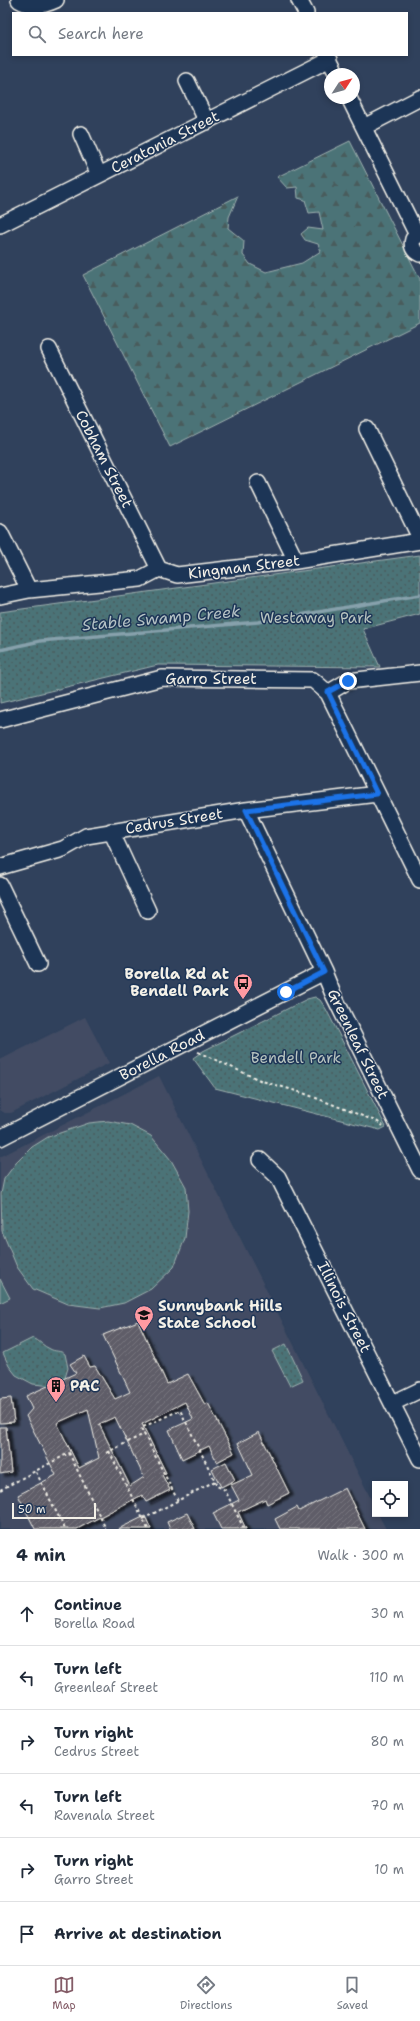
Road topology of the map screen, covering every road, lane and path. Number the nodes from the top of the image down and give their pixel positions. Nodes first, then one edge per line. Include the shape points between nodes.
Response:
1 (19, 0) edge
2 (56, 0) edge
3 (328, 57) edge
4 (334, 68) edge
5 (187, 81) dead end
6 (420, 98) edge
7 (352, 104) edge
8 (207, 122) junction
9 (364, 126) junction
10 (81, 134) dead end
11 (99, 175) junction
12 (0, 225) edge
13 (419, 235) edge
14 (420, 254) edge
15 (49, 349) dead end
16 (367, 429) dead end
17 (258, 483) dead end
18 (0, 532) edge
19 (420, 538) edge
20 (420, 541) edge
21 (296, 561) junction
22 (159, 569) junction
23 (29, 590) junction
24 (0, 596) edge
25 (420, 673) edge
26 (328, 692) junction
27 (0, 720) edge
28 (377, 794) junction
29 (246, 810) junction
30 (111, 832) junction
31 (0, 867) edge
32 (420, 880) edge
33 (0, 885) edge
34 (148, 911) dead end
35 (38, 964) dead end
36 (324, 972) junction
37 (198, 1052) dead end
38 (385, 1131) dead end
39 (0, 1138) edge
40 (260, 1160) dead end
41 (420, 1170) edge
42 (420, 1390) edge
43 (393, 1403) junction
44 (144, 1434) junction
45 (109, 1451) junction
46 (106, 1453) dead end
47 (420, 1459) edge
48 (36, 1472) junction
49 (215, 1481) junction
50 (0, 1490) edge
51 (178, 1500) junction
52 (144, 1519) junction
53 (65, 1529) edge
54 (106, 1529) edge
55 (148, 1529) edge
56 (244, 1529) edge

1 - 2 street via 29,6 45,5
3 - 4 street
3 - 8 street, Ceratonia Street
5 - 8 street
6 - 9 street
7 - 9 street
8 - 11 street, Ceratonia Street
9 - 13 street
10 - 11 street
11 - 12 street, Ceratonia Street
13 - 14 street via 413,239 412,245
15 - 22 street, Cobham Street
16 - 19 street
17 - 21 street
18 - 23 street
20 - 21 street, Kingman Street
21 - 22 street, Kingman Street via 177,575
22 - 23 street via 140,579
23 - 24 street
25 - 26 street via 348,681
26 - 27 street, Garro Street via 313,680 162,678
26 - 28 street
28 - 29 street, Cedrus Street
28 - 32 street
29 - 30 street, Cedrus Street
29 - 36 street, Greenleaf Street
30 - 31 street, Cedrus Street via 86,836 62,849
30 - 34 street
33 - 35 street
36 - 39 street, Borella Road
36 - 41 street, Greenleaf Street
37 - 38 path via 262,1081 303,1093 378,1122
40 - 43 street, Illinois Street via 278,1177
42 - 43 street
43 - 47 street, Illinois Street
44 - 45 path
44 - 49 path via 142,1428 180,1410
44 - 51 path
45 - 46 path
45 - 52 path
48 - 50 path
48 - 53 path
48 - 54 path via 69,1454
49 - 51 path
49 - 56 path via 217,1486 225,1490
51 - 52 path
52 - 55 path

